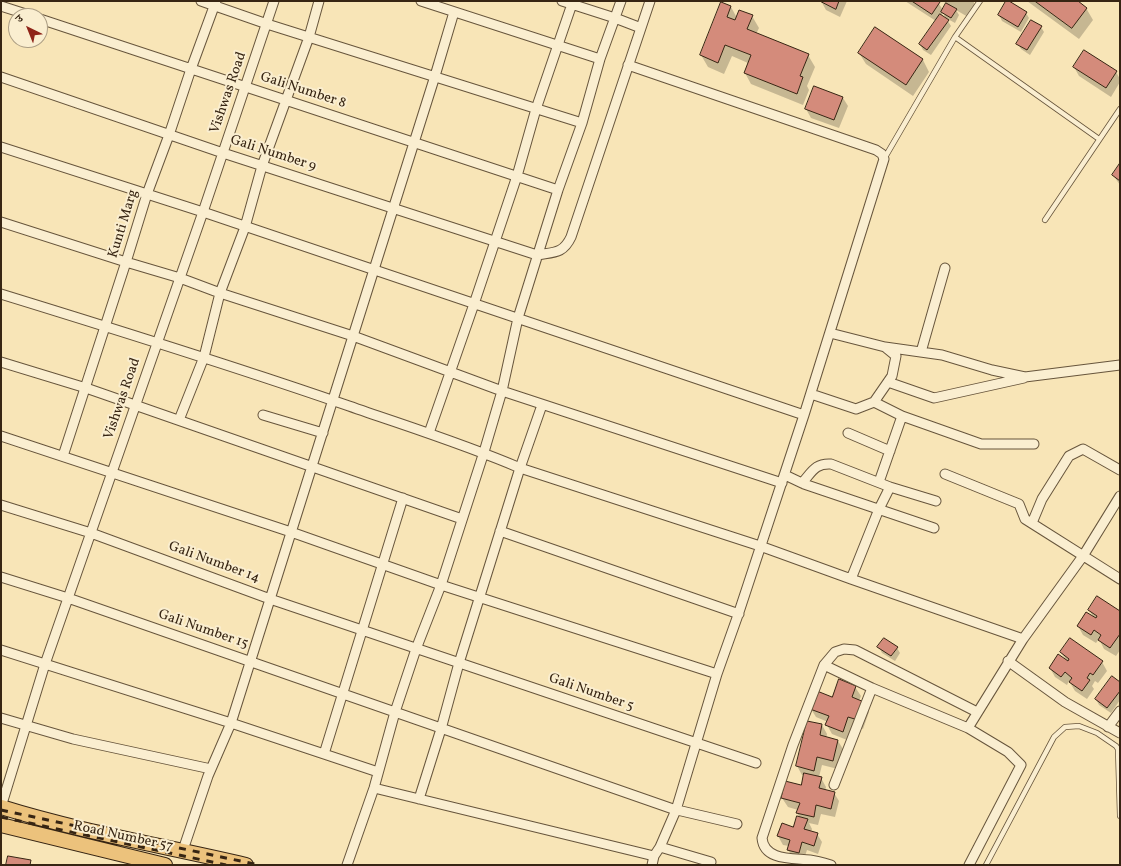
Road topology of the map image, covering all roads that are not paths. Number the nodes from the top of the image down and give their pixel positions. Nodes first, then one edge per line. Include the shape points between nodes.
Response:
1 (201, 1) edge
2 (274, 1) edge
3 (319, 1) edge
4 (421, 1) edge
5 (562, 1) edge
6 (621, 1) edge
7 (650, 1) edge
8 (980, 1) edge
9 (215, 3) edge
10 (572, 3) edge
11 (454, 12) junction
12 (615, 18) junction
13 (48, 22) edge
14 (267, 24) junction
15 (641, 28) junction
16 (309, 37) junction
17 (955, 38) junction
18 (558, 44) junction
19 (600, 59) junction
20 (628, 65) junction
21 (191, 69) junction
22 (435, 76) junction
23 (1, 77) edge
24 (246, 87) junction
25 (285, 100) junction
26 (536, 109) junction
27 (1120, 109) edge
28 (582, 123) junction
29 (170, 135) junction
30 (1099, 138) junction
31 (415, 141) junction
32 (1, 147) edge
33 (223, 153) junction
34 (884, 159) junction
35 (262, 166) junction
36 (517, 176) junction
37 (558, 190) junction
38 (147, 194) junction
39 (394, 208) junction
40 (203, 212) junction
41 (1045, 220) dead end
42 (1, 222) edge
43 (245, 227) junction
44 (494, 241) junction
45 (537, 255) junction
46 (126, 262) junction
47 (945, 268) dead end
48 (374, 271) junction
49 (180, 278) junction
50 (220, 293) junction
51 (1, 294) edge
52 (474, 304) junction
53 (518, 318) junction
54 (106, 326) junction
55 (830, 333) junction
56 (353, 336) junction
57 (158, 342) junction
58 (885, 346) junction
59 (921, 352) junction
60 (204, 357) junction
61 (1, 362) edge
62 (1120, 365) edge
63 (450, 372) junction
64 (1030, 377) junction
65 (888, 382) junction
66 (86, 388) junction
67 (502, 391) junction
68 (811, 394) junction
69 (333, 400) junction
70 (874, 402) junction
71 (542, 404) junction
72 (136, 405) junction
73 (263, 415) dead end
74 (804, 415) junction
75 (902, 416) junction
76 (179, 420) junction
77 (323, 433) junction
78 (848, 433) dead end
79 (429, 434) junction
80 (1, 436) edge
81 (1034, 444) dead end
82 (890, 451) junction
83 (484, 452) junction
84 (63, 456) junction
85 (312, 466) junction
86 (520, 468) junction
87 (1120, 470) edge
88 (112, 473) junction
89 (945, 474) dead end
90 (783, 479) junction
91 (879, 482) junction
92 (802, 483) junction
93 (890, 487) junction
94 (1120, 496) edge
95 (403, 498) junction
96 (936, 501) dead end
97 (1, 505) edge
98 (879, 509) junction
99 (462, 519) junction
100 (1032, 523) junction
101 (934, 528) dead end
102 (500, 531) junction
103 (291, 532) junction
104 (91, 533) junction
105 (760, 546) junction
106 (1084, 556) junction
107 (382, 564) junction
108 (1, 577) edge
109 (851, 579) junction
110 (1120, 579) edge
111 (441, 585) junction
112 (480, 597) junction
113 (68, 598) junction
114 (270, 599) junction
115 (739, 614) junction
116 (362, 630) junction
117 (1023, 638) junction
118 (416, 649) junction
119 (1, 650) edge
120 (250, 661) junction
121 (1008, 661) junction
122 (459, 663) junction
123 (45, 664) junction
124 (824, 665) junction
125 (717, 674) junction
126 (872, 688) junction
127 (343, 694) junction
128 (1120, 711) edge
129 (395, 712) junction
130 (977, 712) junction
131 (1, 718) edge
132 (231, 724) junction
133 (25, 726) junction
134 (1108, 726) junction
135 (968, 728) junction
136 (441, 729) junction
137 (1120, 733) edge
138 (697, 743) junction
139 (324, 754) junction
140 (756, 763) dead end
141 (210, 772) junction
142 (378, 772) junction
143 (834, 786) dead end
144 (374, 788) junction
145 (419, 799) junction
146 (1, 807) edge
147 (676, 810) junction
148 (1120, 816) edge
149 (737, 824) dead end
150 (1, 825) edge
151 (660, 847) junction
152 (183, 850) junction
153 (653, 861) edge
154 (711, 862) dead end
155 (165, 865) edge
156 (246, 865) edge
157 (347, 865) edge
158 (831, 865) edge
159 (969, 865) edge
160 (986, 865) edge

1 - 9 street
2 - 14 street, Vishwas Road
3 - 16 street
4 - 11 street
5 - 10 street
6 - 12 street
7 - 15 street
8 - 17 lane
9 - 14 street
9 - 21 street, Kunti Marg
10 - 12 street
10 - 18 street
11 - 18 street
11 - 22 street
12 - 15 street
12 - 19 street
13 - 21 street, Gali Number 8
14 - 16 street
14 - 24 street, Vishwas Road
15 - 20 street
16 - 22 street
16 - 25 street
17 - 30 lane
17 - 34 lane
18 - 19 street
18 - 26 street
19 - 28 street
20 - 34 street via 876,150
20 - 45 street via 567,246 560,251
21 - 24 street, Gali Number 8
21 - 29 street, Kunti Marg
22 - 26 street
22 - 31 street
23 - 29 street, Gali Number 9
24 - 25 street, Gali Number 8
24 - 33 street, Vishwas Road
25 - 31 street, Gali Number 8
25 - 35 street
26 - 28 street
26 - 36 street
27 - 30 lane
28 - 37 street
29 - 33 street, Gali Number 9
29 - 38 street, Kunti Marg
30 - 41 lane
31 - 36 street, Gali Number 8
31 - 39 street
32 - 38 street
33 - 35 street, Gali Number 9
33 - 40 street, Vishwas Road
34 - 55 street
35 - 39 street, Gali Number 9
35 - 43 street
36 - 37 street, Gali Number 8
36 - 44 street
37 - 45 street
38 - 40 street
38 - 46 street, Kunti Marg
39 - 44 street, Gali Number 9
39 - 48 street
40 - 43 street
40 - 49 street, Vishwas Road
42 - 46 street
43 - 48 street
43 - 50 street
44 - 45 street, Gali Number 9
44 - 52 street
45 - 53 street
46 - 49 street
46 - 54 street, Kunti Marg
47 - 59 street
48 - 52 street
48 - 56 street
49 - 50 street
49 - 57 street, Vishwas Road
50 - 56 street
50 - 60 street
51 - 54 street
52 - 53 street
52 - 63 street
53 - 67 street
53 - 74 street
54 - 57 street
54 - 66 street, Kunti Marg
55 - 58 street
55 - 68 street
56 - 63 street
56 - 69 street
57 - 60 street
57 - 72 street, Vishwas Road
58 - 59 street
58 - 65 street via 896,356 892,376
59 - 64 street via 942,354 992,370
60 - 69 street
60 - 76 street
61 - 66 street
62 - 64 street
63 - 67 street
63 - 79 street
64 - 65 street via 934,398
65 - 70 street
66 - 72 street
66 - 84 street, Kunti Marg
67 - 71 street
67 - 83 street
68 - 70 street via 856,409
68 - 74 street
69 - 77 street
69 - 79 street
70 - 75 street
71 - 86 street
71 - 90 street
72 - 76 street
72 - 88 street, Vishwas Road
73 - 77 street
74 - 90 street
75 - 81 street via 981,444
75 - 82 street
76 - 85 street
77 - 85 street
78 - 82 street
79 - 83 street
80 - 84 street
82 - 91 street
83 - 86 street
83 - 99 street
84 - 88 street
85 - 95 street
85 - 103 street
86 - 102 street
86 - 105 street
87 - 100 street via 1083,449 1069,456 1042,499
88 - 103 street
88 - 104 street, Vishwas Road
89 - 100 street via 1019,504 1025,519
90 - 92 street
90 - 105 street
91 - 92 street via 831,464 823,464 817,466
91 - 93 street
92 - 98 street
93 - 96 street
93 - 98 street
94 - 106 street
95 - 99 street
95 - 107 street
97 - 104 street, Gali Number 14
98 - 101 street
98 - 109 street
99 - 111 street
100 - 106 street
102 - 112 street
102 - 115 street
103 - 107 street
103 - 114 street
104 - 113 street, Vishwas Road
104 - 114 street, Gali Number 14
105 - 109 street
105 - 115 street
106 - 110 street
106 - 117 street
107 - 111 street
107 - 116 street
108 - 113 street, Gali Number 15
109 - 117 street
111 - 112 street
111 - 118 street
112 - 122 street
112 - 125 street
113 - 120 street, Gali Number 15
113 - 123 street, Vishwas Road
114 - 116 street, Gali Number 14
114 - 120 street
115 - 125 street
116 - 118 street, Gali Number 14
116 - 127 street
117 - 121 street
118 - 122 street, Gali Number 5
118 - 129 street
119 - 123 street
120 - 127 street, Gali Number 15
120 - 132 street
121 - 130 street
121 - 134 street via 1065,702
122 - 136 street
122 - 138 street, Gali Number 5
123 - 132 street
123 - 133 street, Vishwas Road
124 - 126 street
124 - 130 street via 835,652 844,649 855,650
124 - 158 street via 793,745 762,842 766,850 784,859 810,860
125 - 138 street
126 - 135 street
126 - 143 street
127 - 129 street, Gali Number 15
127 - 139 street
128 - 134 street
129 - 136 street, Gali Number 15
129 - 142 street
130 - 135 street
131 - 133 street
132 - 139 street
132 - 141 street
133 - 141 street
133 - 146 street, Vishwas Road
134 - 137 street
135 - 159 street via 1008,752 1021,765
136 - 145 street
136 - 147 street, Gali Number 15
138 - 140 street, Gali Number 5
138 - 147 street
139 - 142 street
141 - 152 street
142 - 144 street
144 - 145 street
144 - 157 street
145 - 153 street
146 - 152 main road, Road Number 57 via 148,844
147 - 149 street, Gali Number 15
147 - 151 street
148 - 160 lane via 1116,746 1097,733 1079,726 1065,727 1054,737
150 - 155 main road, Road Number 57
151 - 153 street
151 - 154 street
152 - 156 main road, Road Number 57

